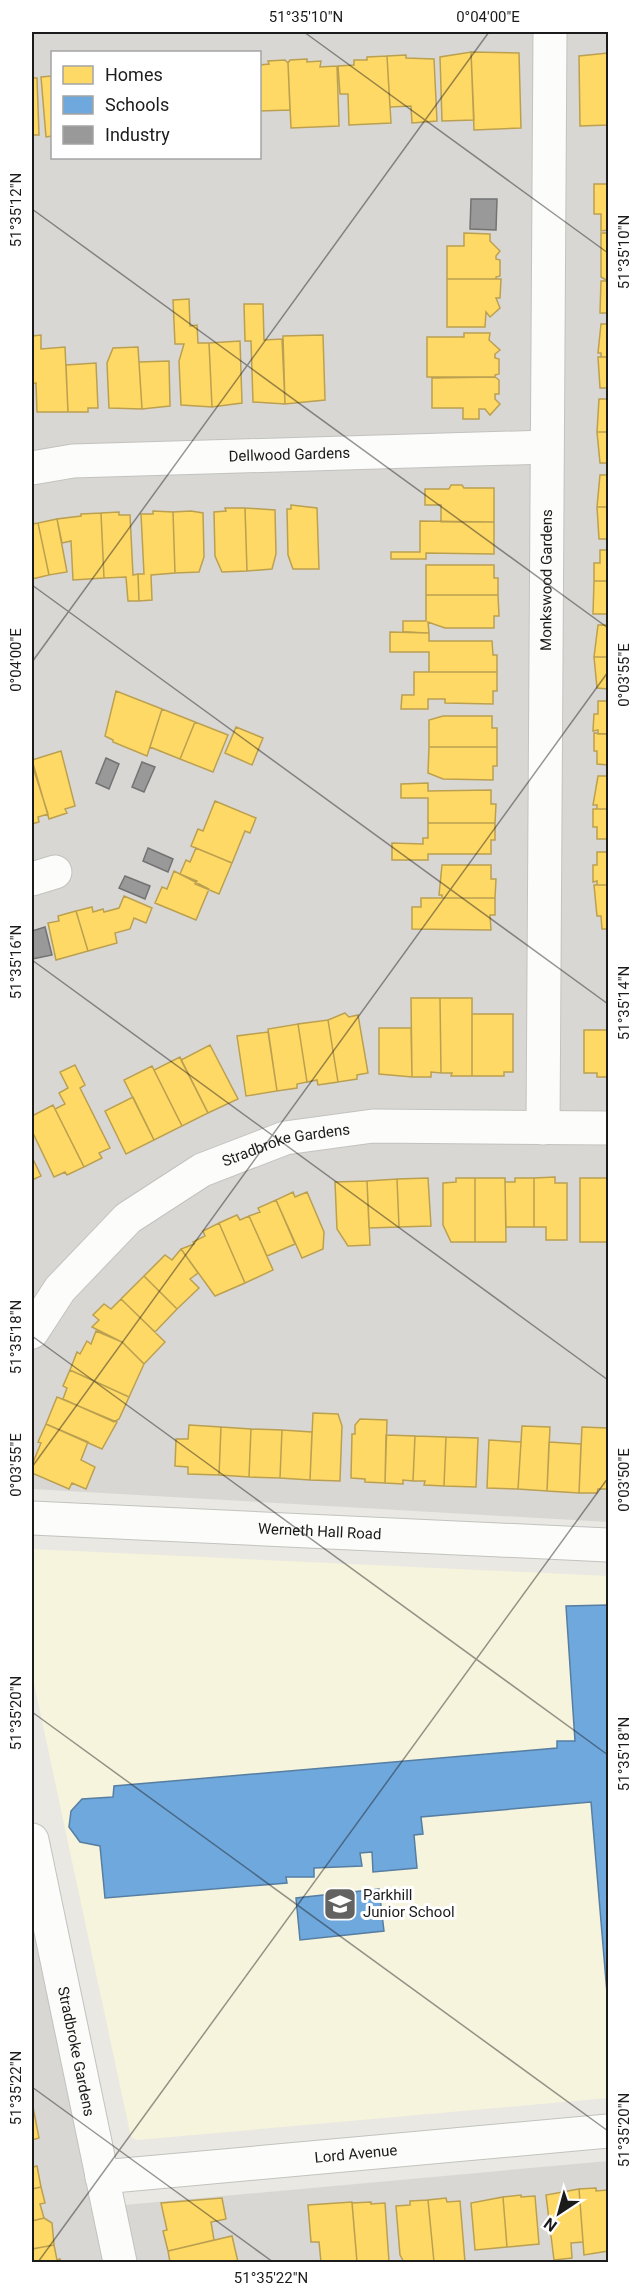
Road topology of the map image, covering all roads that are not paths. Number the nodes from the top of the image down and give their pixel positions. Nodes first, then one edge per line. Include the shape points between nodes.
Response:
1 (550, 32) edge
2 (547, 447) junction
3 (32, 468) edge
4 (543, 1128) junction
5 (609, 1128) edge
6 (32, 1332) edge
7 (32, 1518) edge
8 (609, 1545) edge
9 (32, 1840) edge
10 (609, 2130) edge
11 (102, 2177) junction
12 (120, 2262) edge

1 - 2 street, Monkswood Gardens
2 - 3 street, Dellwood Gardens via 73,462
2 - 4 street, Monkswood Gardens
4 - 5 street, Stradbroke Gardens
4 - 6 street, Stradbroke Gardens via 373,1126 285,1138 202,1170 128,1218 60,1289
7 - 8 street, Werneth Hall Road
9 - 11 street, Stradbroke Gardens
10 - 11 street, Lord Avenue
11 - 12 street, Stradbroke Gardens

